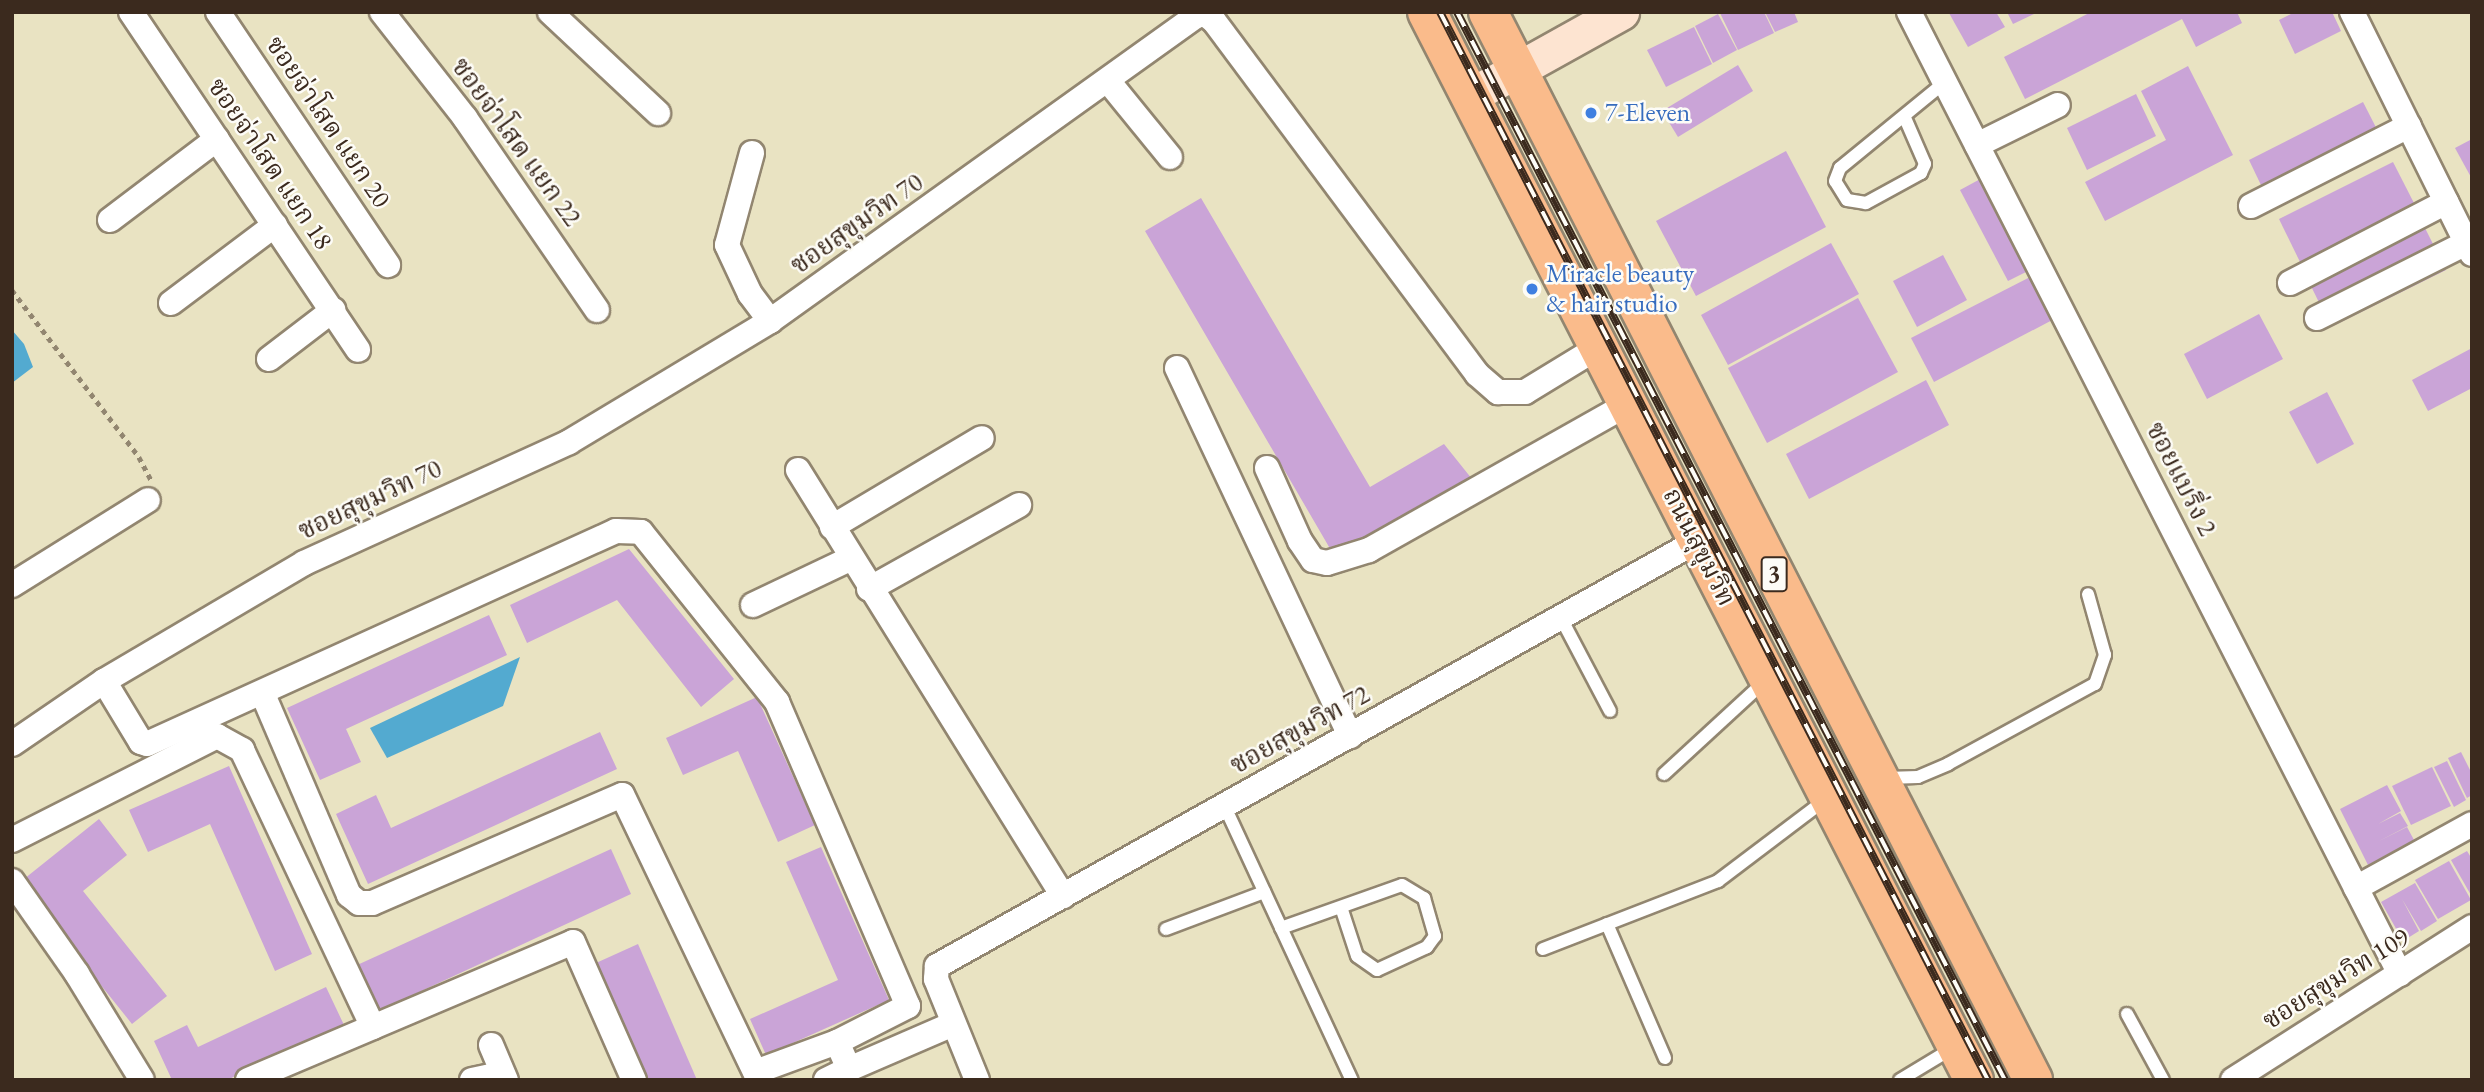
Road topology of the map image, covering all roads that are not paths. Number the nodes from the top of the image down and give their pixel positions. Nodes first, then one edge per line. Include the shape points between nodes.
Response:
1 (131, 12) edge
2 (218, 12) edge
3 (382, 12) edge
4 (550, 12) edge
5 (1427, 12) edge
6 (1488, 12) edge
7 (1621, 12) edge
8 (2352, 12) edge
9 (1913, 14) edge
10 (1517, 68) junction
11 (1108, 81) junction
12 (1945, 82) junction
13 (1470, 96) junction
14 (2058, 105) dead end
15 (658, 113) dead end
16 (1905, 118) junction
17 (2409, 126) junction
18 (217, 139) junction
19 (1977, 145) junction
20 (752, 153) dead end
21 (1170, 157) dead end
22 (2446, 202) junction
23 (2251, 206) dead end
24 (110, 219) dead end
25 (275, 225) junction
26 (2469, 248) edge
27 (388, 265) dead end
28 (2290, 283) dead end
29 (171, 303) dead end
30 (333, 310) junction
31 (597, 310) dead end
32 (2317, 318) dead end
33 (770, 321) junction
34 (1597, 348) junction
35 (358, 350) dead end
36 (269, 359) dead end
37 (1177, 368) dead end
38 (1626, 405) junction
39 (982, 438) dead end
40 (1267, 468) dead end
41 (798, 470) dead end
42 (148, 500) road end
43 (1019, 505) dead end
44 (832, 527) junction
45 (1697, 541) junction
46 (850, 559) junction
47 (12, 585) edge
48 (869, 589) junction
49 (2088, 594) dead end
50 (753, 606) dead end
51 (1560, 618) junction
52 (1766, 680) junction
53 (104, 681) junction
54 (263, 694) junction
55 (1610, 711) dead end
56 (1349, 737) junction
57 (12, 744) edge
58 (1664, 774) dead end
59 (1878, 778) junction
60 (1828, 798) junction
61 (1225, 807) junction
62 (2472, 824) edge
63 (12, 839) edge
64 (12, 881) edge
65 (2356, 888) junction
66 (1265, 892) junction
67 (1063, 896) junction
68 (1342, 909) junction
69 (1607, 924) junction
70 (2472, 927) edge
71 (1281, 928) junction
72 (1166, 929) dead end
73 (1544, 948) dead end
74 (2400, 974) junction
75 (2127, 1014) dead end
76 (953, 1024) junction
77 (373, 1027) junction
78 (837, 1042) junction
79 (491, 1045) dead end
80 (1956, 1046) junction
81 (1665, 1058) dead end
82 (849, 1069) junction
83 (503, 1077) edge
84 (142, 1080) edge
85 (248, 1080) edge
86 (472, 1080) edge
87 (634, 1080) edge
88 (825, 1080) edge
89 (977, 1080) edge
90 (1352, 1080) edge
91 (1900, 1080) edge
92 (1973, 1080) edge
93 (2033, 1080) edge
94 (2162, 1080) edge
95 (2233, 1080) edge

1 - 18 street, ซอยจ่าโสด แยก 18
2 - 27 street, ซอยจ่าโสด แยก 20
3 - 31 street, ซอยจ่าโสด แยก 22 via 473,129
4 - 15 street
5 - 13 highway, ถนนสุขุมวิท / 3
6 - 10 highway, ถนนสุขุมวิท / 3
7 - 10 main road
8 - 17 street
9 - 12 street, ซอยแบริ่ง 2
10 - 13 main road
10 - 59 highway, ถนนสุขุมวิท / 3
11 - 21 street
11 - 33 street, ซอยสุขุมวิท 70
11 - 34 street, ซอยสุขุมวิท 70 via 1205,14 1477,374 1498,393 1525,392
12 - 16 lane
12 - 19 street, ซอยแบริ่ง 2
13 - 34 highway, ถนนสุขุมวิท / 3
14 - 19 street
16 - 16 lane via 1925,164 1921,173 1866,203 1847,200 1835,181 1840,168
17 - 22 street
17 - 23 street
18 - 24 street
18 - 25 street, ซอยจ่าโสด แยก 18
19 - 65 street, ซอยแบริ่ง 2
20 - 33 street via 727,245 750,294
22 - 26 street
22 - 28 street
25 - 29 street
25 - 30 street, ซอยจ่าโสด แยก 18
26 - 32 street
30 - 35 street, ซอยจ่าโสด แยก 18
30 - 36 street
33 - 53 street, ซอยสุขุมวิท 70 via 569,442 304,563
34 - 38 highway, ถนนสุขุมวิท / 3
37 - 56 street
38 - 40 street via 1369,550 1327,563 1313,560 1300,541
38 - 45 highway, ถนนสุขุมวิท / 3
39 - 44 street
41 - 44 street
42 - 47 street
43 - 48 street
44 - 46 street
45 - 51 street, ซอยสุขุมวิท 72
45 - 52 highway, ถนนสุขุมวิท / 3
46 - 48 street
46 - 50 street
48 - 67 street
49 - 59 lane via 2105,654 2095,684 1918,777
51 - 55 lane
51 - 56 street, ซอยสุขุมวิท 72
52 - 58 lane
52 - 60 highway, ถนนสุขุมวิท / 3
53 - 54 street via 144,744
53 - 57 street, ซอยสุขุมวิท 70
54 - 78 street via 349,895 359,903 372,903 622,795 750,1067 762,1073
54 - 78 street via 616,531 641,532 777,702 907,996 908,1006 901,1011
56 - 61 street, ซอยสุขุมวิท 72
59 - 93 highway, ถนนสุขุมวิท / 3
60 - 69 lane via 1718,881
60 - 80 highway, ถนนสุขุมวิท / 3
61 - 66 lane
61 - 67 street, ซอยสุขุมวิท 72
62 - 65 street
63 - 77 street via 217,736 231,742 242,750
64 - 84 street via 77,974
65 - 74 street, ซอยแบริ่ง 2
66 - 71 lane
66 - 72 lane
67 - 76 street, ซอยสุขุมวิท 72 via 942,962 935,973
68 - 68 lane via 1402,885 1424,898 1435,936 1427,947 1377,970 1357,956
68 - 71 lane via 1325,909
69 - 73 lane
69 - 81 lane
70 - 74 street, ซอยสุขุมวิท 109
71 - 90 lane
74 - 95 street, ซอยสุขุมวิท 109
75 - 94 lane
76 - 82 street
76 - 89 street
77 - 85 street
77 - 87 street via 573,942
78 - 82 street
79 - 83 street
80 - 91 lane
80 - 92 highway, ถนนสุขุมวิท / 3
82 - 88 street
83 - 86 street

